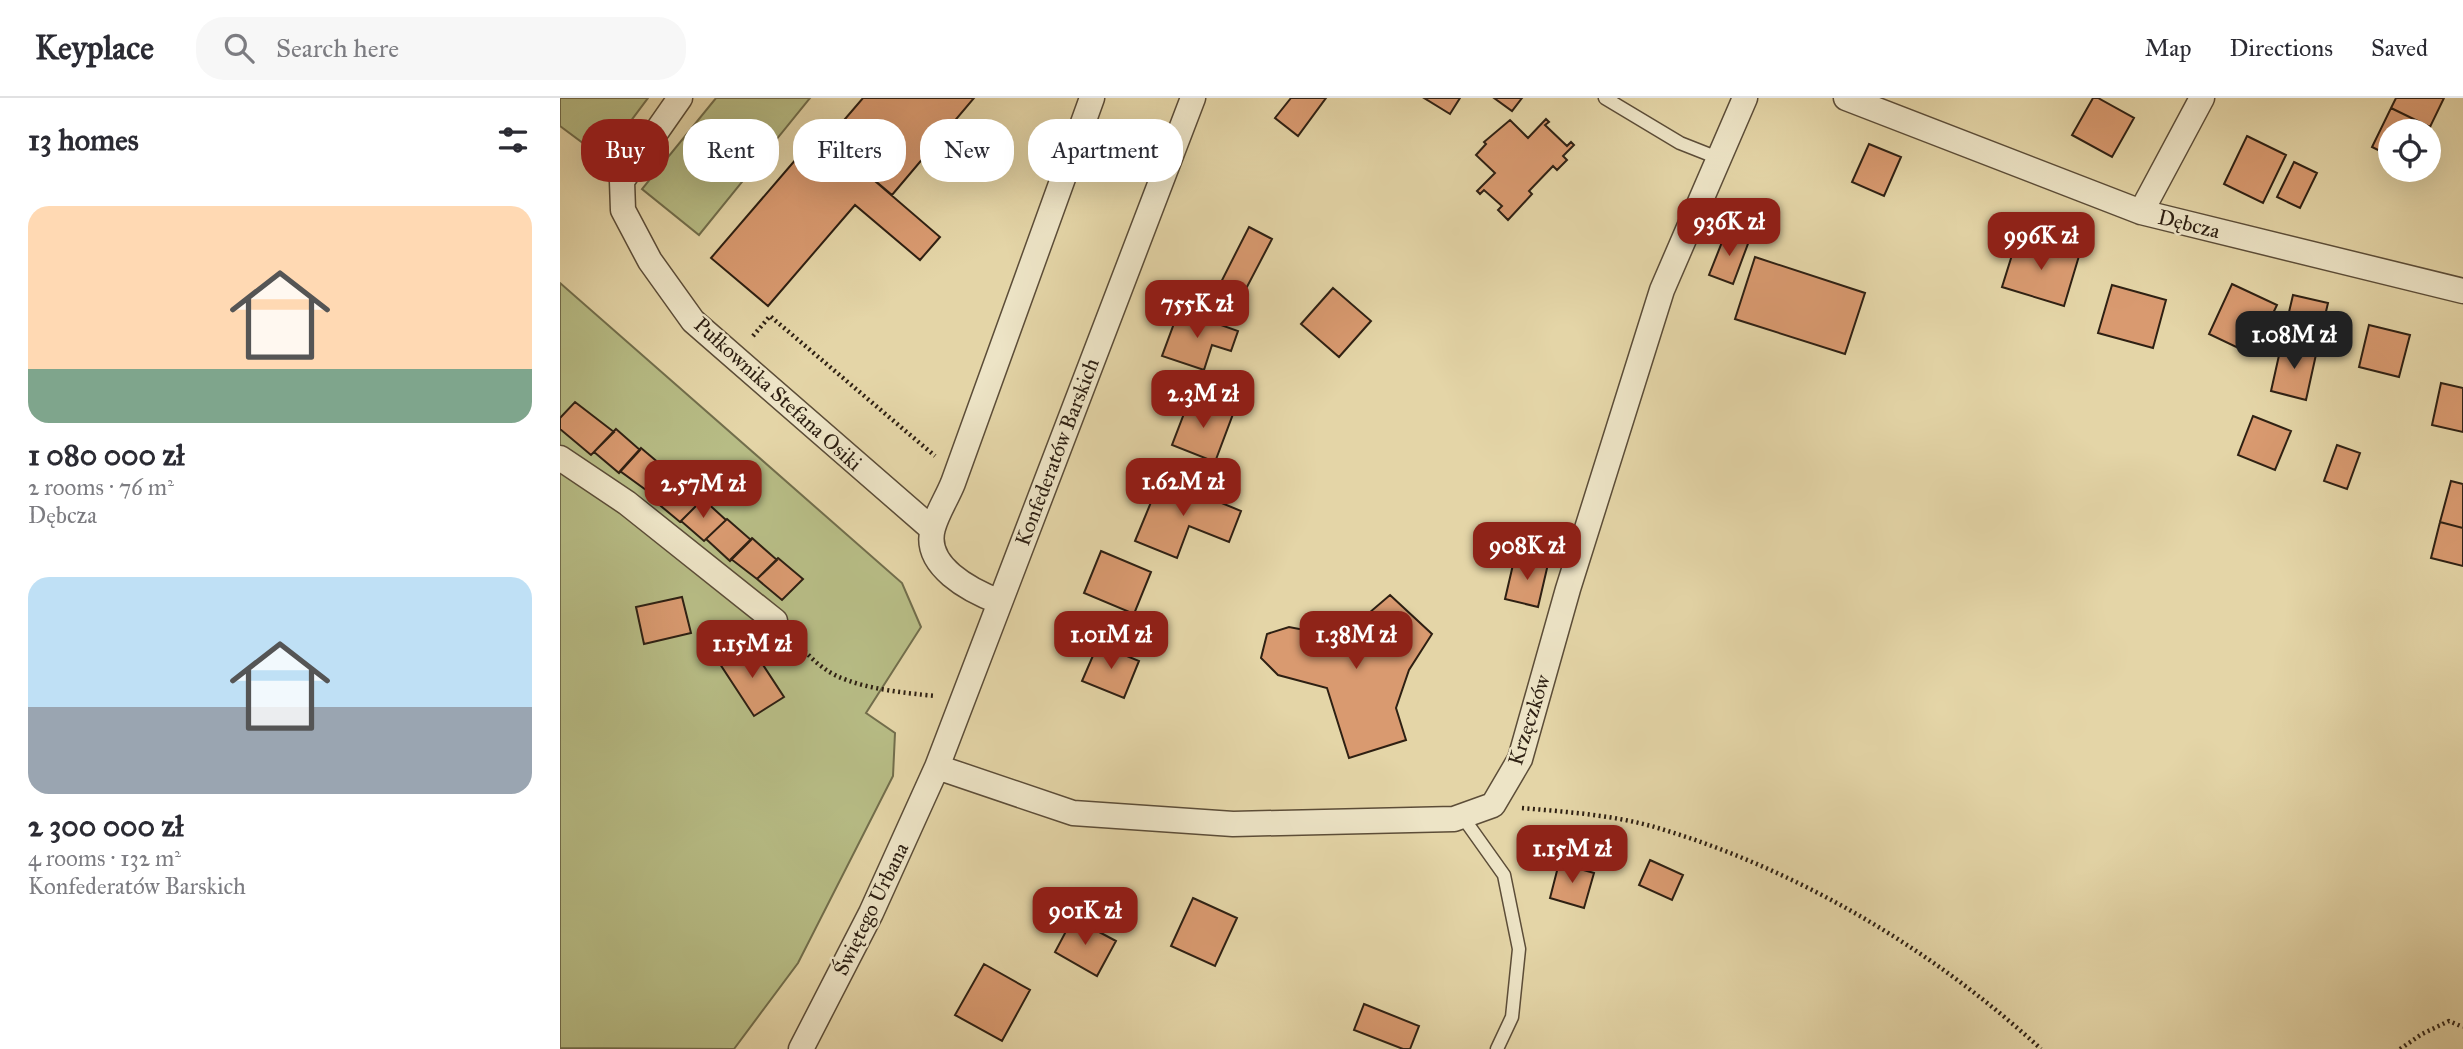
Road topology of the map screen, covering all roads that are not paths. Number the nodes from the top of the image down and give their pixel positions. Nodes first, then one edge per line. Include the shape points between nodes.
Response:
1 (680, 98) edge
2 (1092, 98) edge
3 (1193, 98) edge
4 (1605, 98) edge
5 (1745, 98) edge
6 (1846, 98) edge
7 (2202, 98) edge
8 (1718, 158) junction
9 (2141, 212) junction
10 (2463, 291) edge
11 (560, 458) edge
12 (932, 529) junction
13 (1000, 602) junction
14 (775, 621) road end
15 (937, 767) junction
16 (1462, 816) junction
17 (801, 1048) edge
18 (1497, 1049) edge

1 - 12 street, Pułkownika Stefana Osiki via 622,181 623,210 650,261 693,321
2 - 12 street via 953,483
3 - 13 street, Konfederatów Barskich
4 - 8 lane via 1680,143
5 - 8 street, Krzęczków
6 - 9 street, Dębcza
7 - 9 street
8 - 16 street, Krzęczków via 1662,290 1520,759 1493,805
9 - 10 street, Dębcza
11 - 14 street via 627,503
12 - 13 street via 931,547 950,576
13 - 15 street, Konfederatów Barskich
15 - 16 street via 1073,813 1233,824
15 - 17 street, Świętego Urbana via 871,913
16 - 18 lane via 1504,874 1518,949 1512,1017

